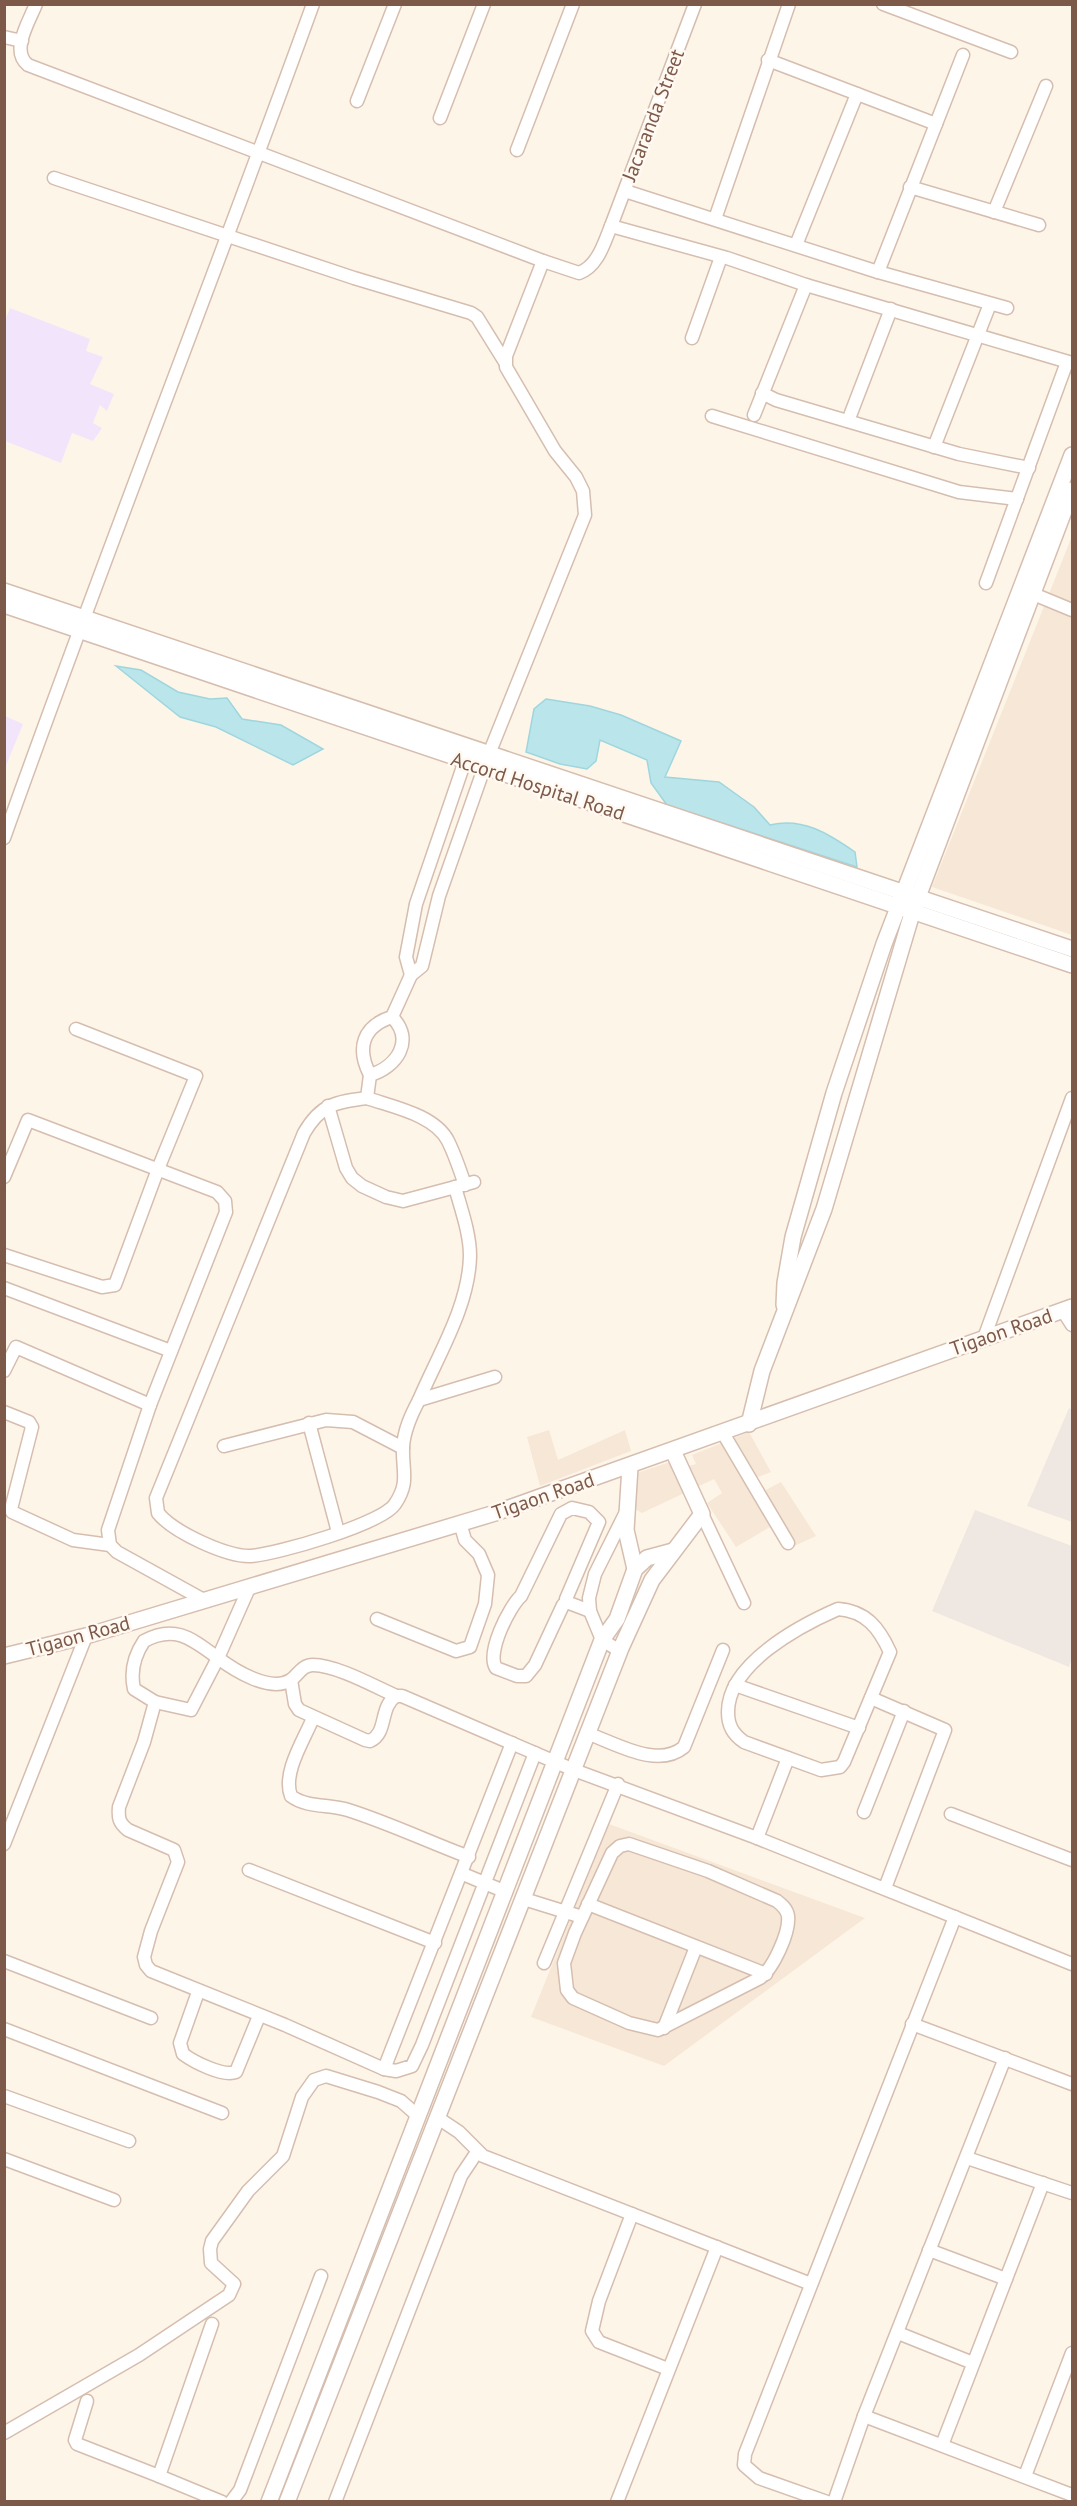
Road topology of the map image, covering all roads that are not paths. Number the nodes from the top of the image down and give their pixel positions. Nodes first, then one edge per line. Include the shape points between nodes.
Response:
1 (36, 4) edge
2 (313, 4) edge
3 (395, 4) edge
4 (484, 4) edge
5 (573, 4) edge
6 (696, 4) edge
7 (789, 4) edge
8 (883, 4) edge
9 (4, 37) edge
10 (22, 41) junction
11 (1011, 52) dead end
12 (963, 55) dead end
13 (768, 60) junction
14 (1046, 86) dead end
15 (856, 94) junction
16 (357, 101) dead end
17 (440, 118) dead end
18 (936, 124) junction
19 (518, 150) dead end
20 (259, 153) junction
21 (54, 178) dead end
22 (910, 187) junction
23 (625, 191) junction
24 (994, 212) junction
25 (715, 219) junction
26 (1039, 225) dead end
27 (611, 226) junction
28 (228, 238) junction
29 (796, 246) junction
30 (721, 257) junction
31 (543, 261) junction
32 (878, 272) junction
33 (806, 285) junction
34 (990, 304) junction
35 (1006, 308) dead end
36 (891, 309) junction
37 (978, 334) junction
38 (692, 338) dead end
39 (505, 362) junction
40 (1070, 363) edge
41 (762, 393) junction
42 (754, 415) dead end
43 (712, 416) dead end
44 (848, 421) junction
45 (934, 447) junction
46 (1072, 455) edge
47 (1029, 468) junction
48 (1072, 490) edge
49 (1017, 500) junction
50 (986, 583) dead end
51 (1020, 588) junction
52 (4, 591) edge
53 (1034, 595) junction
54 (4, 605) edge
55 (1072, 610) edge
56 (80, 624) junction
57 (467, 755) junction
58 (487, 761) junction
59 (4, 838) edge
60 (908, 901) junction
61 (1072, 949) edge
62 (1072, 965) edge
63 (411, 975) junction
64 (392, 1017) junction
65 (76, 1029) dead end
66 (370, 1075) junction
67 (367, 1098) junction
68 (1072, 1098) edge
69 (328, 1106) junction
70 (158, 1169) junction
71 (4, 1177) edge
72 (465, 1185) junction
73 (4, 1255) edge
74 (4, 1288) edge
75 (1068, 1309) edge
76 (784, 1315) junction
77 (1072, 1325) edge
78 (984, 1338) junction
79 (171, 1351) junction
80 (4, 1371) edge
81 (495, 1377) dead end
82 (419, 1400) junction
83 (150, 1405) junction
84 (4, 1412) edge
85 (309, 1423) junction
86 (749, 1424) junction
87 (723, 1433) junction
88 (224, 1446) dead end
89 (403, 1448) junction
90 (673, 1451) junction
91 (630, 1467) junction
92 (626, 1512) junction
93 (702, 1514) junction
94 (460, 1522) junction
95 (338, 1532) junction
96 (788, 1543) dead end
97 (110, 1545) junction
98 (673, 1551) junction
99 (634, 1569) junction
100 (249, 1588) junction
101 (202, 1599) junction
102 (566, 1602) junction
103 (744, 1603) dead end
104 (590, 1611) junction
105 (377, 1619) dead end
106 (86, 1636) junction
107 (602, 1640) junction
108 (723, 1650) dead end
109 (620, 1651) junction
110 (4, 1656) edge
111 (219, 1658) junction
112 (291, 1680) junction
113 (735, 1685) junction
114 (396, 1696) junction
115 (872, 1698) junction
116 (155, 1702) junction
117 (904, 1711) junction
118 (313, 1718) junction
119 (859, 1728) junction
120 (589, 1734) junction
121 (512, 1743) junction
122 (535, 1753) junction
123 (788, 1758) junction
124 (555, 1761) junction
125 (574, 1770) junction
126 (618, 1784) junction
127 (864, 1812) dead end
128 (951, 1814) dead end
129 (757, 1838) junction
130 (4, 1844) edge
131 (469, 1857) junction
132 (1072, 1860) edge
133 (249, 1870) dead end
134 (463, 1874) junction
135 (483, 1883) junction
136 (885, 1888) junction
137 (506, 1892) junction
138 (524, 1899) junction
139 (588, 1904) junction
140 (564, 1911) junction
141 (582, 1917) junction
142 (955, 1917) junction
143 (435, 1943) junction
144 (696, 1947) junction
145 (4, 1961) edge
146 (544, 1963) dead end
147 (1072, 1964) edge
148 (765, 1974) junction
149 (198, 1992) junction
150 (260, 2016) junction
151 (151, 2018) dead end
152 (912, 2024) junction
153 (664, 2028) junction
154 (4, 2029) edge
155 (1005, 2058) junction
156 (384, 2069) junction
157 (1072, 2084) edge
158 (4, 2096) edge
159 (222, 2113) dead end
160 (418, 2116) junction
161 (438, 2118) junction
162 (129, 2141) dead end
163 (477, 2152) junction
164 (967, 2158) junction
165 (4, 2159) edge
166 (1043, 2183) junction
167 (1072, 2193) edge
168 (114, 2200) dead end
169 (632, 2214) junction
170 (717, 2247) junction
171 (929, 2250) junction
172 (321, 2276) dead end
173 (1006, 2279) junction
174 (811, 2284) junction
175 (212, 2324) dead end
176 (898, 2333) junction
177 (1072, 2353) edge
178 (973, 2363) junction
179 (668, 2369) junction
180 (87, 2401) dead end
181 (864, 2415) junction
182 (4, 2433) edge
183 (942, 2445) junction
184 (159, 2476) junction
185 (1025, 2476) junction
186 (1072, 2495) edge
187 (234, 2500) edge
188 (222, 2502) edge
189 (269, 2502) edge
190 (288, 2502) edge
191 (335, 2502) edge
192 (617, 2502) edge
193 (826, 2502) edge
194 (834, 2502) edge

1 - 10 street
2 - 20 street
3 - 16 street
4 - 17 street
5 - 19 street
6 - 23 street, Jacaranda Street
7 - 13 street
8 - 11 street
9 - 10 street
10 - 20 street via 20,56 28,65
12 - 18 street
13 - 15 street
13 - 25 street
14 - 24 street
15 - 18 street
15 - 29 street
18 - 22 street
20 - 28 street
20 - 31 street
21 - 28 street
22 - 24 street
22 - 32 street
23 - 25 street
23 - 27 street, Jacaranda Street
24 - 26 street
25 - 29 street
27 - 30 street
27 - 31 street, Jacaranda Street via 596,260 585,271 579,273
28 - 39 street via 471,313
28 - 56 street
29 - 32 street
30 - 33 street
30 - 38 street
31 - 39 street
32 - 34 street
33 - 36 street
33 - 41 street
34 - 35 street
34 - 37 street
36 - 37 street
36 - 44 street
37 - 40 street
37 - 45 street
39 - 58 street via 508,374 555,451 576,477 583,491 585,515
40 - 47 street
41 - 42 street
41 - 44 street
43 - 49 street via 958,492
44 - 45 street
45 - 47 street
46 - 51 street
47 - 49 street
48 - 53 street
49 - 50 street
51 - 53 street
51 - 60 street
52 - 56 street
53 - 55 street
53 - 60 street
54 - 56 street, Accord Hospital Road
56 - 57 street, Accord Hospital Road
56 - 59 street
57 - 58 street, Accord Hospital Road
57 - 63 street via 416,904 406,957
58 - 60 street, Accord Hospital Road
58 - 63 street via 439,896 422,966
60 - 61 street
60 - 62 street, Accord Hospital Road
60 - 76 street via 824,1209
60 - 76 street via 834,1093 793,1237
63 - 64 street
64 - 66 street via 379,1021 370,1030 363,1047 362,1061
64 - 66 street via 400,1025 400,1051 386,1070
65 - 70 street via 196,1076
66 - 67 street
67 - 69 street
67 - 72 street via 435,1126 448,1139
68 - 78 street
69 - 72 street via 346,1168 357,1183 403,1201
69 - 95 street via 314,1115 304,1133 155,1505 164,1521 176,1528 220,1548 250,1556
70 - 71 street via 28,1120
70 - 73 street via 115,1286 102,1287
70 - 79 street via 217,1191 225,1201 226,1212
72 - 82 street via 470,1253 467,1279 460,1305
74 - 79 street
75 - 77 street
75 - 78 street, Tigaon Road
76 - 86 street via 755,1390
78 - 86 street, Tigaon Road
79 - 83 street
80 - 83 street via 15,1347
81 - 82 street
82 - 89 street via 406,1427
83 - 97 street via 108,1530
84 - 97 street via 32,1427 12,1512 73,1540
85 - 88 street
85 - 89 street via 353,1422
85 - 95 street
86 - 87 street, Tigaon Road
87 - 90 street, Tigaon Road
87 - 96 street
89 - 95 street via 404,1486 393,1507 380,1518
90 - 91 street, Tigaon Road
90 - 93 street
91 - 92 street
91 - 94 street, Tigaon Road
92 - 99 street
92 - 104 street via 590,1587
93 - 98 street
93 - 103 street
94 - 100 street, Tigaon Road
94 - 105 street via 465,1540 479,1554 488,1575 485,1605 470,1647 456,1652
97 - 101 street
98 - 99 street via 647,1558
98 - 109 street via 652,1580
99 - 107 street via 617,1619
100 - 101 street, Tigaon Road
100 - 111 street
101 - 106 street, Tigaon Road
102 - 102 street via 526,1676 496,1668 491,1655 512,1604 521,1596 561,1514 572,1508 589,1512 599,1522
102 - 104 street
104 - 107 street
106 - 110 street, Tigaon Road
106 - 130 street
107 - 109 street
107 - 124 street
108 - 120 street via 684,1747 676,1754 648,1754
109 - 120 street
111 - 112 street via 234,1669 273,1684
111 - 116 street via 191,1710
111 - 116 street via 176,1633 157,1634 144,1641 137,1651 131,1679 134,1689
112 - 114 street via 313,1665
112 - 118 street via 295,1704
113 - 115 street via 750,1665 784,1638 838,1609 850,1610 868,1618 890,1652
113 - 119 street
113 - 123 street via 728,1704 728,1720 736,1736
114 - 118 street via 386,1708 378,1735 370,1741
114 - 121 street
115 - 117 street
115 - 119 street
116 - 149 street via 118,1817 128,1830 164,1844 177,1854 173,1878 144,1957 151,1971
117 - 127 street
117 - 136 street via 945,1730
118 - 131 street via 291,1770 291,1796 312,1805 346,1810
119 - 123 street via 840,1767 822,1770
120 - 125 street
121 - 122 street
121 - 131 street
122 - 124 street
122 - 135 street
123 - 129 street
124 - 125 street
124 - 137 street
125 - 126 street
125 - 138 street
126 - 129 street
126 - 140 street
128 - 132 street
129 - 136 street
131 - 134 street
133 - 143 street
134 - 135 street
134 - 143 street
135 - 137 street
135 - 156 street via 416,2060 405,2070
136 - 142 street
137 - 160 street
138 - 140 street
138 - 161 street
139 - 141 street
139 - 144 street
139 - 148 street via 612,1853 620,1846 641,1846 708,1871 777,1901 786,1909 788,1922 773,1964
140 - 141 street
140 - 146 street
141 - 153 street via 564,1963 567,1990 584,2004 629,2023
142 - 147 street
142 - 152 street
143 - 156 street
144 - 148 street
144 - 153 street
145 - 151 street
148 - 153 street
149 - 150 street
149 - 150 street via 180,2043 183,2054 191,2060 236,2072
150 - 156 street
152 - 155 street
152 - 174 street
154 - 159 street
155 - 157 street
155 - 164 street
158 - 162 street
160 - 182 street via 406,2104 378,2092 326,2076 314,2080 302,2097 283,2156 248,2191 212,2241 211,2263 234,2284 229,2295 122,2366
160 - 189 street
161 - 163 street via 459,2132
161 - 190 street
163 - 169 street
163 - 191 street via 461,2176
164 - 166 street
164 - 171 street
165 - 168 street
166 - 167 street
166 - 173 street
169 - 170 street
169 - 179 street via 599,2301 592,2331 599,2342
170 - 174 street
170 - 179 street
171 - 173 street
171 - 176 street
172 - 187 street
173 - 178 street
174 - 193 street via 747,2444 744,2464 759,2478
175 - 184 street
176 - 178 street
176 - 181 street
177 - 185 street
178 - 183 street
179 - 192 street
180 - 184 street via 79,2420 77,2444
181 - 183 street
181 - 194 street
183 - 185 street
184 - 188 street
185 - 186 street

